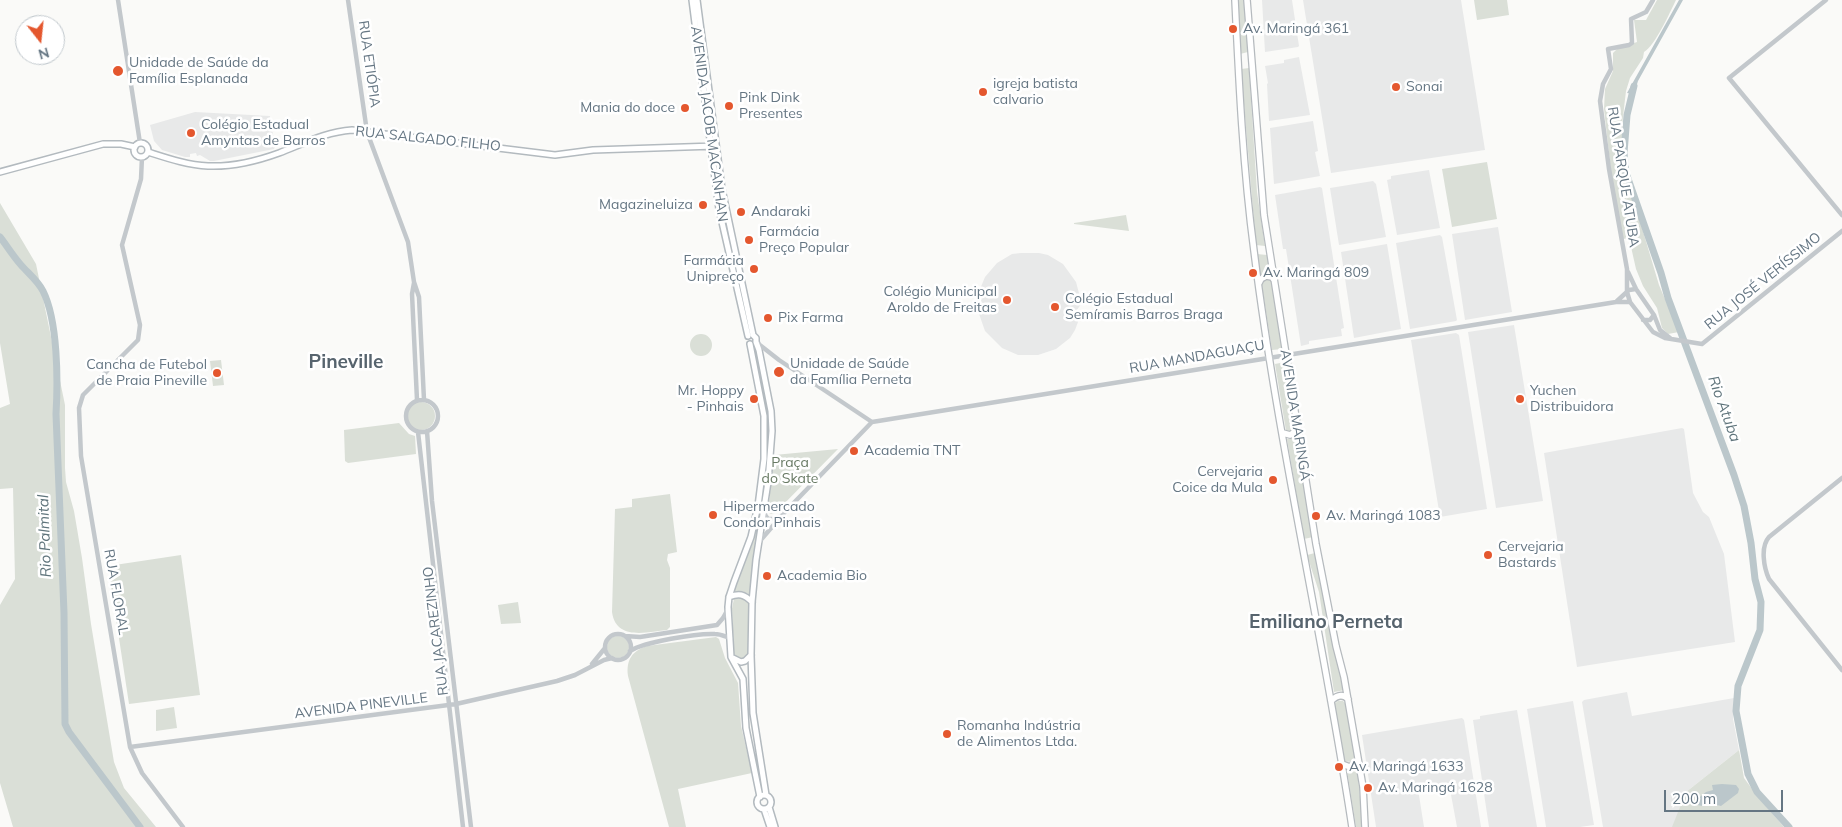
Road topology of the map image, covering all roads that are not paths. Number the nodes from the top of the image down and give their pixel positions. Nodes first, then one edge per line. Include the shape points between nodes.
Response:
1 (118, 0) edge
2 (348, 0) edge
3 (692, 0) edge
4 (697, 0) edge
5 (1235, 0) edge
6 (1247, 0) edge
7 (1653, 0) edge
8 (1826, 0) edge
9 (367, 132) junction
10 (140, 143) junction
11 (712, 146) junction
12 (135, 147) junction
13 (148, 152) junction
14 (142, 157) junction
15 (1, 172) edge
16 (1842, 215) edge
17 (1842, 232) edge
18 (1626, 269) junction
19 (414, 282) junction
20 (1275, 282) junction
21 (1259, 284) junction
22 (1636, 289) junction
23 (1627, 292) junction
24 (1616, 302) junction
25 (1630, 302) junction
26 (1654, 315) junction
27 (1643, 320) junction
28 (750, 335) junction
29 (1672, 339) junction
30 (756, 342) junction
31 (750, 344) junction
32 (1286, 354) junction
33 (1270, 356) junction
34 (760, 357) junction
35 (752, 358) junction
36 (417, 400) junction
37 (424, 400) junction
38 (872, 422) junction
39 (427, 431) junction
40 (1298, 431) junction
41 (418, 432) junction
42 (1283, 433) junction
43 (1842, 478) edge
44 (763, 511) junction
45 (784, 513) junction
46 (759, 542) junction
47 (729, 597) junction
48 (752, 602) junction
49 (437, 603) junction
50 (445, 603) junction
51 (728, 607) junction
52 (707, 627) junction
53 (708, 634) junction
54 (654, 635) junction
55 (625, 636) junction
56 (730, 638) junction
57 (655, 642) junction
58 (606, 648) junction
59 (630, 651) junction
60 (751, 655) junction
61 (731, 656) junction
62 (612, 658) junction
63 (590, 667) junction
64 (1842, 670) edge
65 (1348, 699) junction
66 (1331, 701) junction
67 (456, 704) junction
68 (449, 705) junction
69 (130, 747) junction
70 (1358, 761) junction
71 (1342, 764) junction
72 (762, 796) junction
73 (766, 808) junction
74 (183, 827) edge
75 (463, 827) edge
76 (471, 827) edge
77 (770, 827) edge
78 (775, 827) edge
79 (1352, 827) edge
80 (1365, 827) edge

1 - 10 street
2 - 9 street, RUA ETIÓPIA
3 - 11 main road, AVENIDA JACOB MACANHAN
4 - 11 main road, AVENIDA JACOB MACANHAN via 708,80
5 - 21 main road, AVENIDA MARINGÁ via 1248,196
6 - 20 main road, AVENIDA MARINGÁ via 1261,192
7 - 18 street, RUA PARQUE ATUBA via 1646,12 1631,19 1632,43 1608,49 1611,69 1600,100
8 - 16 street via 1730,78
9 - 11 main road, RUA SALGADO FILHO via 555,155 593,150
9 - 13 main road, RUA SALGADO FILHO via 338,131 264,157 208,166
9 - 19 street via 408,242
10 - 12 main road
10 - 13 main road via 147,145
11 - 28 main road, AVENIDA JACOB MACANHAN
12 - 14 main road via 136,154
12 - 15 main road via 103,144
13 - 14 main road
14 - 69 street, RUA FLORAL via 141,179 122,245 140,325 138,340 82,395 79,408 81,456
17 - 29 street, RUA JOSÉ VERÍSSIMO via 1702,344
18 - 22 street
18 - 23 street
19 - 36 street
19 - 37 street via 419,297
20 - 21 main road via 1266,276
20 - 32 main road, AVENIDA MARINGÁ
21 - 33 main road, AVENIDA MARINGÁ
22 - 23 street
22 - 26 street
23 - 24 street
23 - 25 street
24 - 25 street, RUA MANDAGUAÇU
24 - 32 street, RUA MANDAGUAÇU
25 - 27 street
26 - 27 street via 1650,320
26 - 29 street via 1660,330
27 - 29 street via 1656,335
28 - 30 main road via 756,338
28 - 31 main road via 746,340
30 - 31 main road
30 - 34 main road
30 - 38 street
31 - 35 main road
32 - 33 street, RUA MANDAGUAÇU
32 - 40 main road, AVENIDA MARINGÁ
33 - 38 street, RUA MANDAGUAÇU
33 - 42 main road, AVENIDA MARINGÁ
34 - 35 main road
34 - 44 main road via 772,431
35 - 47 main road via 764,416 762,475 751,537
36 - 37 street
36 - 41 street via 408,406 405,416 408,425
37 - 39 street via 434,405 438,414 436,424
38 - 45 street
39 - 41 street
39 - 50 street, RUA JACAREZINHO
40 - 42 main road via 1292,435
40 - 65 main road, AVENIDA MARINGÁ via 1316,544
41 - 49 street, RUA JACAREZINHO
42 - 66 main road, AVENIDA MARINGÁ
43 - 64 street via 1765,542 1764,549 1767,575
44 - 45 street via 771,520
44 - 46 main road
45 - 46 street
46 - 48 main road
47 - 48 main road via 739,594
47 - 51 main road
48 - 60 main road
49 - 50 street
49 - 68 street, RUA JACAREZINHO
50 - 67 street, RUA JACAREZINHO
51 - 52 street via 720,623
51 - 56 main road
52 - 53 street
52 - 54 street
53 - 56 street
53 - 57 street
54 - 55 street
54 - 57 street
55 - 58 street via 617,634 611,637
55 - 59 street via 630,642
56 - 61 main road
57 - 59 street
58 - 62 street
58 - 63 street, AVENIDA PINEVILLE
59 - 62 street via 618,660
60 - 61 main road via 741,662
60 - 72 main road via 753,713
61 - 72 main road via 743,679 746,728
62 - 63 street, AVENIDA PINEVILLE
63 - 67 street, AVENIDA PINEVILLE via 557,681
65 - 66 main road via 1342,695
65 - 70 main road, AVENIDA MARINGÁ
66 - 71 main road, AVENIDA MARINGÁ
67 - 68 street, AVENIDA PINEVILLE
67 - 76 street, RUA JACAREZINHO
68 - 69 street, AVENIDA PINEVILLE
68 - 75 street, RUA JACAREZINHO
69 - 74 street, RUA FLORAL via 142,774
70 - 71 main road via 1350,766
70 - 80 main road, AVENIDA MARINGÁ
71 - 79 main road, AVENIDA MARINGÁ
72 - 73 main road via 770,800
72 - 73 main road via 757,804
73 - 77 main road
73 - 78 main road

